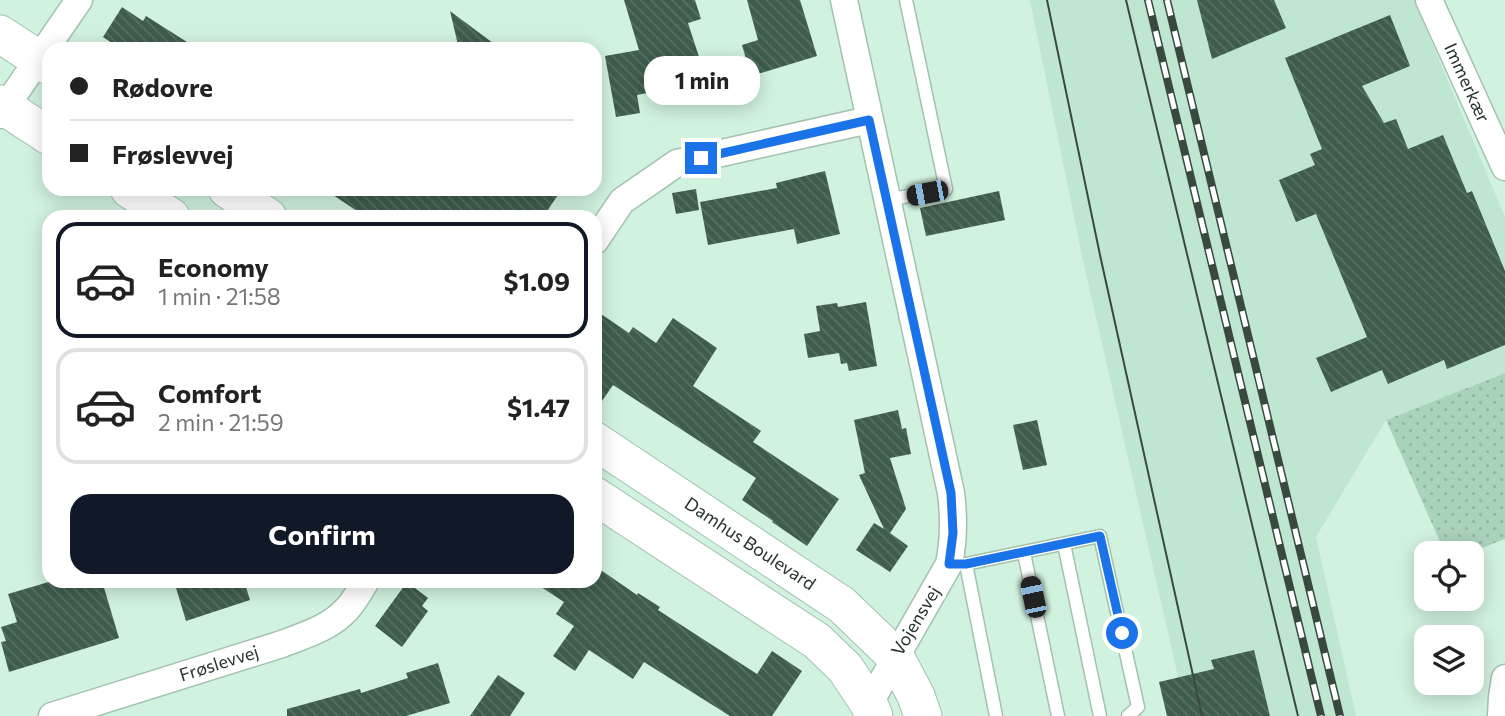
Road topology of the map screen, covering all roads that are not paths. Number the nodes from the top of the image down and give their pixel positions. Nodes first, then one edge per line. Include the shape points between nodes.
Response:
1 (79, 0) edge
2 (844, 0) edge
3 (906, 0) edge
4 (1429, 0) edge
5 (0, 34) edge
6 (56, 42) edge
7 (42, 62) edge
8 (42, 65) edge
9 (2, 109) edge
10 (869, 120) junction
11 (42, 132) edge
12 (1505, 167) edge
13 (140, 196) edge
14 (237, 196) edge
15 (887, 200) junction
16 (160, 210) edge
17 (258, 210) edge
18 (602, 231) edge
19 (602, 446) edge
20 (602, 501) edge
21 (1064, 544) junction
22 (1024, 553) junction
23 (957, 564) junction
24 (362, 588) edge
25 (895, 656) junction
26 (1505, 678) edge
27 (872, 710) edge
28 (52, 716) edge
29 (923, 716) edge
30 (996, 716) edge
31 (1058, 716) edge
32 (1100, 716) edge
33 (1128, 716) edge
34 (1501, 716) edge

1 - 6 street
2 - 10 street, Vojensvej
3 - 15 lane via 946,189
4 - 12 street, Immerkær
5 - 7 street
8 - 9 street
9 - 11 street
10 - 15 street, Vojensvej
10 - 18 street via 677,163 622,201
13 - 16 street
14 - 17 street
15 - 23 street, Vojensvej via 951,493
19 - 25 street, Damhus Boulevard via 842,605
20 - 27 street via 817,641 845,668
21 - 22 lane
21 - 32 lane
21 - 33 lane via 1100,536 1138,707
22 - 23 lane
22 - 31 lane
23 - 25 street, Vojensvej
23 - 30 lane
24 - 28 street, Frøslevvej via 349,608 318,630
25 - 27 street, Vojensvej
25 - 29 street, Damhus Boulevard
26 - 34 street

